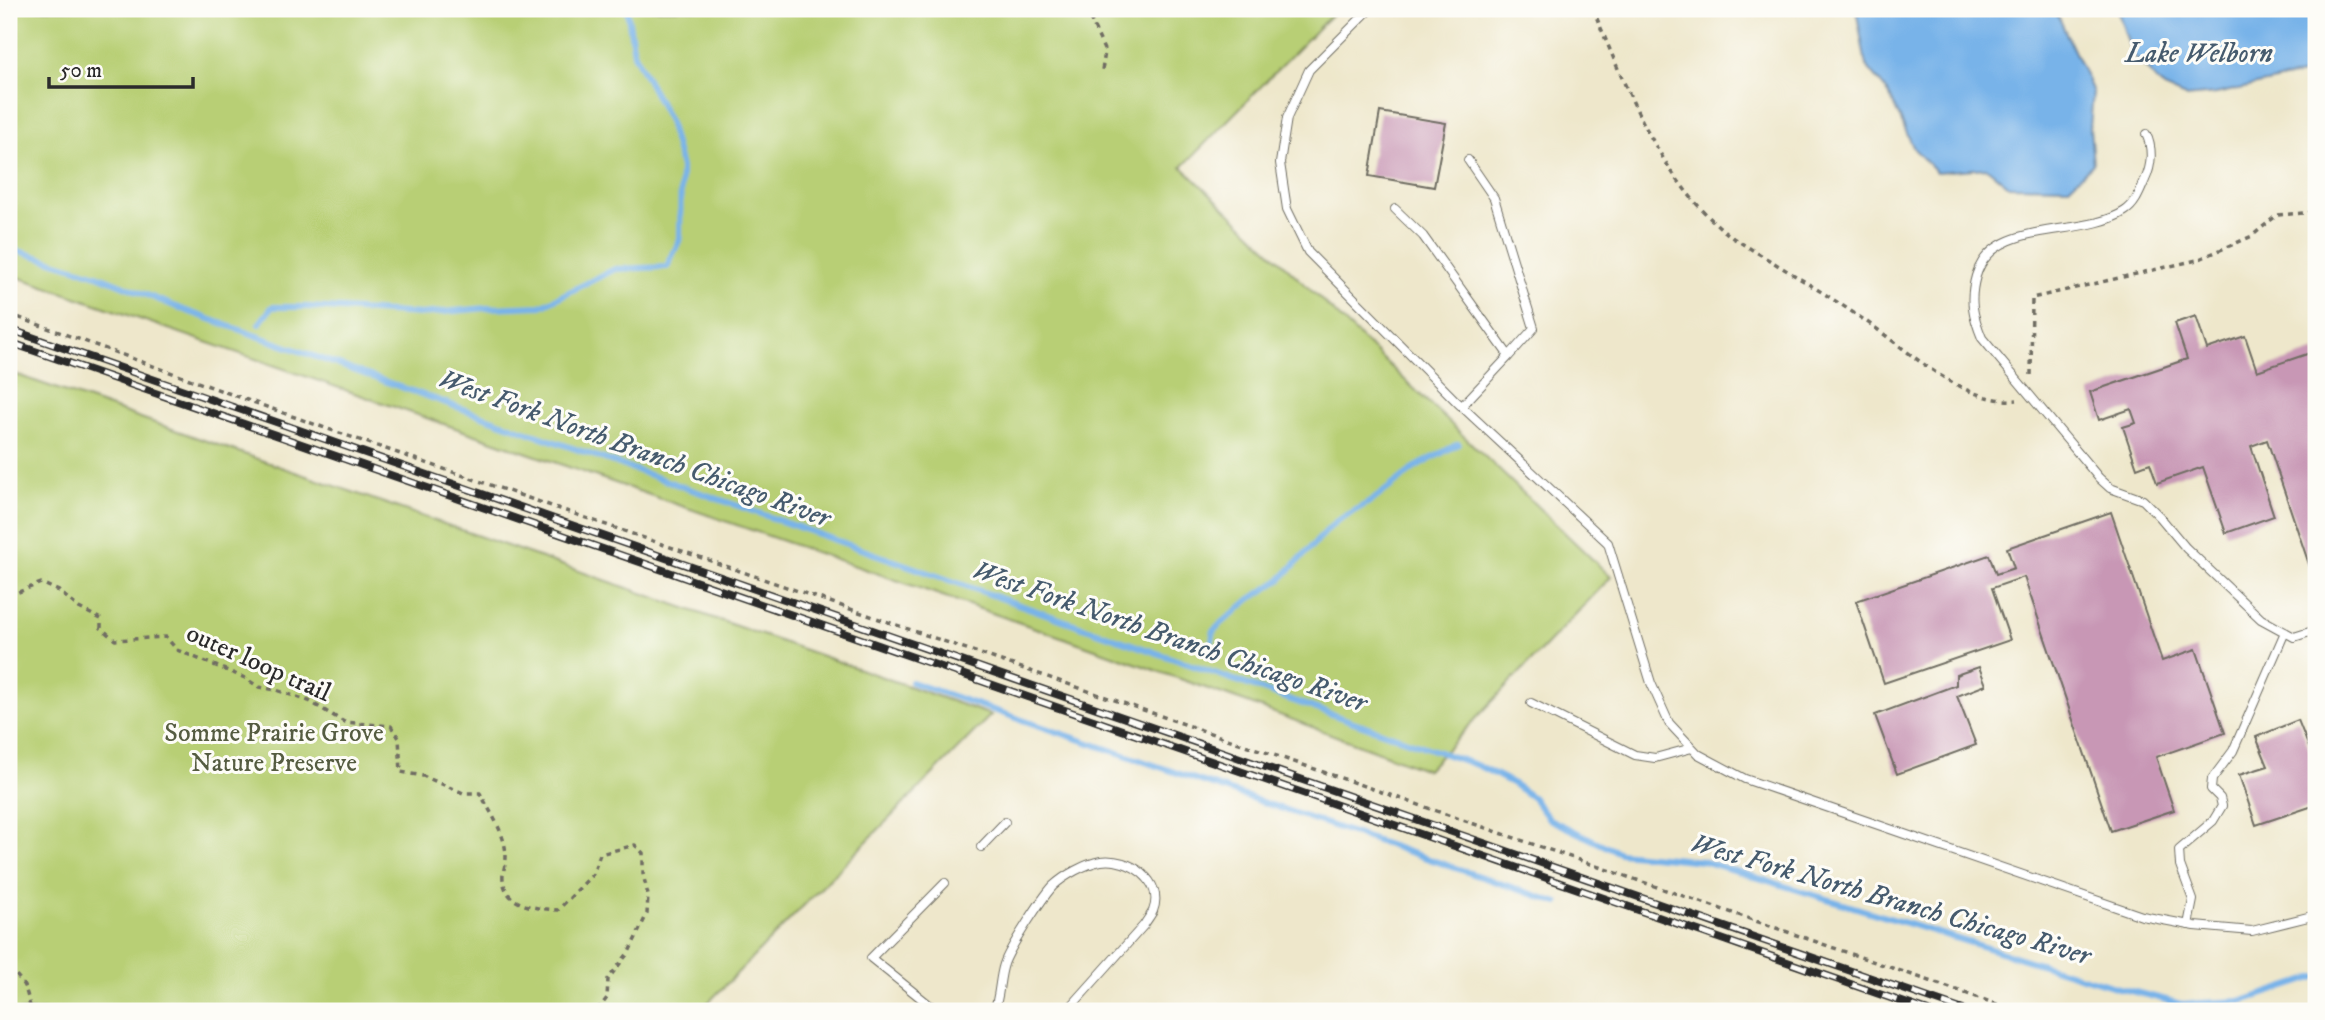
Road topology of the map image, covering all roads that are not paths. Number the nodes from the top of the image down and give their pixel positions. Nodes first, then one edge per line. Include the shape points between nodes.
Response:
1 (1370, 9) edge
2 (2146, 134) dead end
3 (1468, 160) dead end
4 (1395, 209) dead end
5 (1509, 356) junction
6 (1462, 406) junction
7 (2316, 630) edge
8 (2286, 632) junction
9 (1531, 703) dead end
10 (1692, 748) junction
11 (1006, 822) dead end
12 (981, 847) dead end
13 (945, 883) dead end
14 (2316, 915) edge
15 (2188, 925) junction
16 (937, 1011) edge
17 (994, 1011) edge
18 (1067, 1011) edge

1 - 6 lane via 1309,70 1287,118 1280,163 1287,209 1308,252
2 - 8 lane via 2152,147 2147,176 2134,203 2107,220 2015,238 1994,249 1979,265 1972,314 1982,338 2099,478 2110,488 2143,500 2261,619
3 - 5 lane via 1494,198 1534,328
4 - 5 lane via 1423,236
5 - 6 lane
6 - 10 lane via 1608,543 1651,683 1669,723
7 - 8 lane via 2294,637
8 - 15 lane via 2233,751 2212,779 2211,789 2222,806 2213,821 2179,850 2193,900
9 - 10 lane via 1635,755 1655,758
10 - 15 lane via 1745,779 2143,916
11 - 12 lane
13 - 16 lane via 871,958
14 - 15 lane via 2252,931
17 - 18 lane via 1004,962 1054,886 1100,861 1133,865 1148,880 1155,897 1153,910

